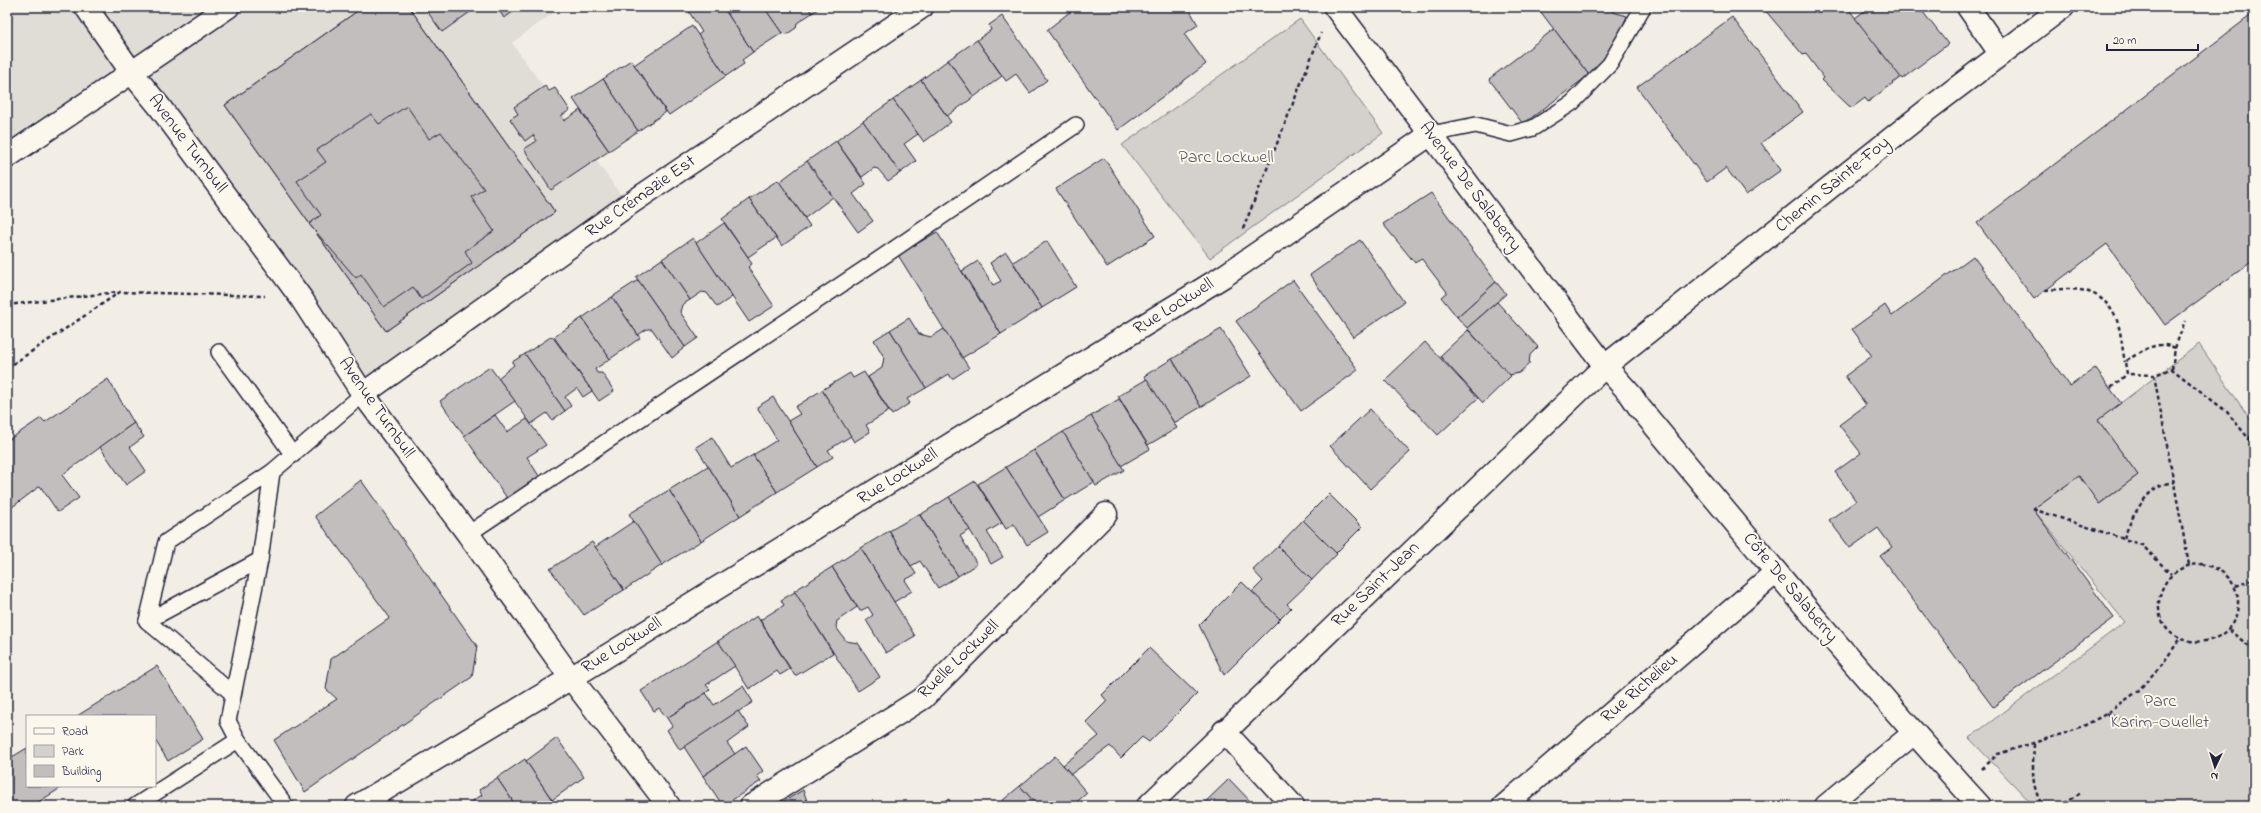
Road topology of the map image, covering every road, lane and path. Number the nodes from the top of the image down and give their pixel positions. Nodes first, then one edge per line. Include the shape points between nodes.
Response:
1 (86, 7) edge
2 (228, 7) edge
3 (922, 7) edge
4 (1335, 7) edge
5 (1643, 7) edge
6 (1968, 7) edge
7 (2063, 7) edge
8 (1323, 29) dead end
9 (2000, 53) junction
10 (132, 73) junction
11 (1076, 125) dead end
12 (1431, 134) junction
13 (7, 157) edge
14 (1241, 232) dead end
15 (2045, 290) dead end
16 (120, 292) junction
17 (301, 298) junction
18 (7, 305) edge
19 (2185, 321) dead end
20 (2175, 348) junction
21 (219, 352) dead end
22 (2125, 362) junction
23 (1605, 366) junction
24 (7, 368) edge
25 (2172, 368) junction
26 (2127, 374) junction
27 (2154, 375) junction
28 (2111, 388) dead end
29 (363, 394) junction
30 (2254, 434) edge
31 (2249, 438) junction
32 (2254, 445) edge
33 (293, 455) junction
34 (272, 472) junction
35 (2174, 482) junction
36 (2033, 509) dead end
37 (1106, 514) dead end
38 (468, 534) junction
39 (2124, 538) junction
40 (260, 560) junction
41 (2189, 565) junction
42 (1776, 572) junction
43 (2171, 574) junction
44 (2254, 579) edge
45 (2236, 586) junction
46 (147, 621) junction
47 (2229, 630) junction
48 (2180, 639) junction
49 (2254, 650) edge
50 (571, 678) junction
51 (233, 694) junction
52 (2106, 714) junction
53 (2152, 728) dead end
54 (1224, 731) junction
55 (1914, 733) junction
56 (238, 740) junction
57 (2034, 744) junction
58 (1962, 786) junction
59 (2081, 793) dead end
60 (135, 806) edge
61 (286, 806) edge
62 (357, 806) edge
63 (669, 806) edge
64 (751, 806) edge
65 (1148, 806) edge
66 (1293, 806) edge
67 (1504, 806) edge
68 (1826, 806) edge
69 (1980, 806) edge
70 (2043, 806) edge
71 (2058, 806) edge

1 - 10 street, Avenue Turnbull
2 - 10 street
3 - 29 street, Rue Crémazie Est via 628,205
4 - 12 street, Avenue De Salaberry
5 - 12 lane via 1610,64 1572,103 1533,128 1511,134 1476,124
6 - 9 street
7 - 9 street, Chemin Sainte-Foy
8 - 14 path
9 - 23 street, Chemin Sainte-Foy
10 - 13 street
10 - 17 street, Avenue Turnbull
11 - 38 lane
12 - 23 street, Avenue De Salaberry
12 - 50 street, Rue Lockwell via 1224,276
15 - 22 path via 2080,289 2098,295 2115,316
16 - 17 path
16 - 18 path
16 - 24 path
17 - 29 street, Avenue Turnbull
19 - 20 path
20 - 22 path via 2166,343 2148,347
20 - 25 path
21 - 33 lane
22 - 26 path
23 - 42 street, Côte De Salaberry
23 - 54 street, Rue Saint-Jean
25 - 27 path
25 - 31 path via 2227,412
26 - 27 path
26 - 28 path
27 - 35 path
29 - 33 lane
29 - 38 street, Avenue Turnbull
30 - 31 path
31 - 32 path
33 - 34 lane
34 - 40 lane
34 - 46 lane via 166,542
35 - 39 path via 2160,485 2150,493 2134,516
35 - 41 path
36 - 39 path
37 - 64 street, Ruelle Lockwell via 923,698
38 - 50 street, Avenue Turnbull
39 - 43 path via 2142,545
40 - 46 lane
40 - 51 lane
41 - 43 path
41 - 45 path via 2212,566 2225,573
42 - 55 street, Côte De Salaberry
42 - 67 street, Rue Richelieu
43 - 48 path via 2159,597 2160,612 2171,633
44 - 45 path
45 - 47 path via 2238,602 2234,621
46 - 51 lane
47 - 48 path via 2207,642
47 - 49 path
48 - 52 path via 2138,691
50 - 62 street, Rue Lockwell
50 - 63 street, Avenue Turnbull
51 - 56 lane via 228,721
52 - 53 path
52 - 57 path via 2078,728
54 - 65 street, Rue Saint-Jean
54 - 66 street
55 - 58 street, Côte De Salaberry
55 - 68 street
56 - 60 lane
56 - 61 lane
57 - 58 path via 1998,754
57 - 70 path via 2032,776 2037,796
58 - 69 street, Côte De Salaberry
59 - 71 path

